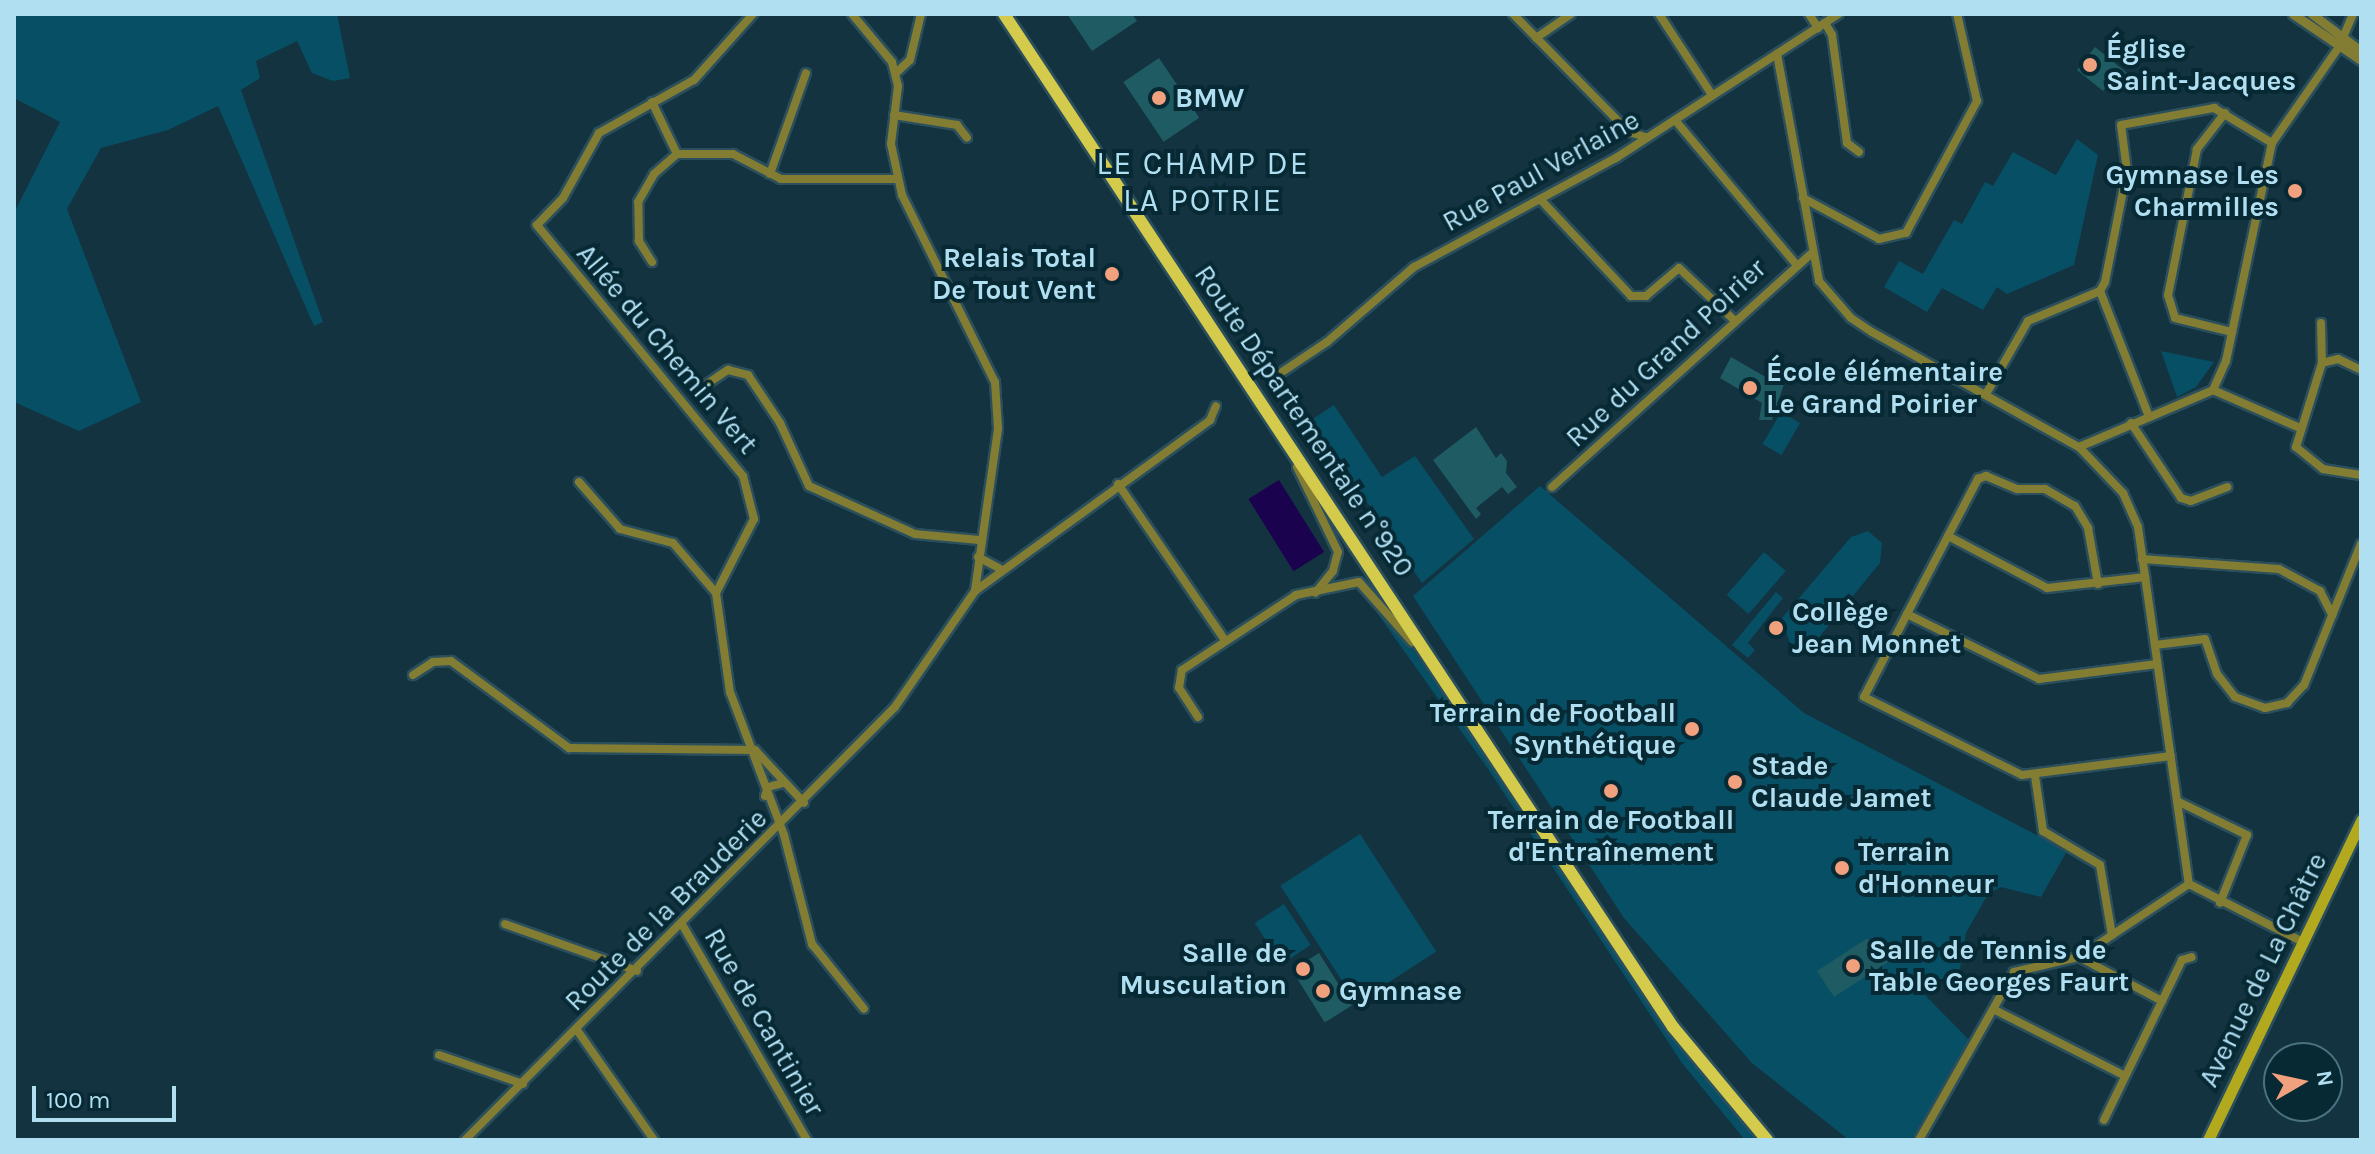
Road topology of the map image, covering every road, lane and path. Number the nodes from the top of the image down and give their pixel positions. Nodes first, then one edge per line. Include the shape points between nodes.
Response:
1 (753, 14) edge
2 (852, 14) edge
3 (921, 14) edge
4 (1004, 14) edge
5 (1513, 14) edge
6 (1571, 14) edge
7 (1659, 14) edge
8 (1809, 14) edge
9 (1839, 14) edge
10 (1957, 14) edge
11 (2293, 14) edge
12 (2312, 14) edge
13 (2353, 14) edge
14 (1821, 26) junction
15 (2344, 37) junction
16 (1536, 38) junction
17 (2339, 47) junction
18 (2361, 51) edge
19 (1777, 54) junction
20 (2361, 60) edge
21 (806, 73) dead end
22 (896, 73) junction
23 (1712, 95) junction
24 (652, 102) junction
25 (2225, 113) junction
26 (894, 115) junction
27 (1675, 120) junction
28 (1647, 137) junction
29 (967, 138) dead end
30 (2272, 143) junction
31 (1859, 152) dead end
32 (677, 154) junction
33 (770, 174) junction
34 (897, 179) junction
35 (1803, 198) junction
36 (1540, 199) junction
37 (1811, 254) junction
38 (652, 262) dead end
39 (1795, 263) junction
40 (2100, 291) junction
41 (1733, 319) junction
42 (2321, 323) dead end
43 (2232, 332) junction
44 (2322, 363) junction
45 (2361, 370) edge
46 (1273, 378) dead end
47 (2213, 390) junction
48 (695, 392) dead end
49 (1986, 394) junction
50 (1216, 406) dead end
51 (1270, 413) junction
52 (2149, 417) junction
53 (2131, 423) junction
54 (2300, 428) junction
55 (2079, 447) junction
56 (2361, 475) edge
57 (579, 482) dead end
58 (1118, 484) junction
59 (1552, 487) dead end
60 (2227, 487) dead end
61 (1948, 536) junction
62 (979, 540) junction
63 (2361, 544) edge
64 (978, 557) junction
65 (2142, 559) junction
66 (999, 568) junction
67 (2145, 577) junction
68 (2098, 584) junction
69 (975, 591) junction
70 (716, 593) junction
71 (1315, 593) junction
72 (1907, 614) junction
73 (2332, 615) junction
74 (1225, 640) junction
75 (2155, 645) junction
76 (2157, 664) junction
77 (413, 675) dead end
78 (1464, 708) junction
79 (1198, 717) dead end
80 (749, 752) junction
81 (2171, 756) junction
82 (2035, 776) junction
83 (783, 783) junction
84 (765, 796) junction
85 (2177, 801) junction
86 (804, 803) junction
87 (2361, 820) edge
88 (779, 828) junction
89 (2189, 884) junction
90 (2220, 903) junction
91 (505, 924) dead end
92 (683, 926) junction
93 (2112, 935) junction
94 (2303, 942) junction
95 (2079, 957) junction
96 (2192, 957) dead end
97 (637, 971) junction
98 (2162, 1001) junction
99 (864, 1009) dead end
100 (1995, 1010) junction
101 (577, 1030) junction
102 (439, 1055) dead end
103 (2125, 1076) junction
104 (523, 1084) junction
105 (2104, 1120) dead end
106 (465, 1140) edge
107 (654, 1140) edge
108 (807, 1140) edge
109 (1767, 1140) edge
110 (1919, 1140) edge
111 (2208, 1140) edge

1 - 24 street via 694,80
2 - 22 street via 877,38
3 - 22 street via 910,60
4 - 51 main road, Route Départementale n°920
5 - 16 street
6 - 16 street
7 - 23 street
8 - 14 street
9 - 14 street, Rue Paul Verlaine
10 - 35 street via 1977,101 1906,233 1879,239
11 - 17 street
12 - 15 street
13 - 15 street
14 - 19 street, Rue Paul Verlaine
14 - 31 street via 1832,35 1847,143
15 - 17 street
15 - 18 street
16 - 28 street via 1629,132
17 - 20 street
17 - 30 street
19 - 23 street, Rue Paul Verlaine
19 - 35 street
21 - 33 street
22 - 26 street
23 - 27 street, Rue Paul Verlaine
24 - 32 street
24 - 70 street, Allée du Chemin Vert via 611,122 563,198 537,225 743,476 754,519
25 - 30 street
25 - 40 street via 2204,108 2121,125 2127,171
25 - 43 street via 2197,149 2168,295 2175,318
26 - 29 street via 957,125
26 - 34 street
27 - 28 street, Rue Paul Verlaine
27 - 39 street
28 - 36 street, Rue Paul Verlaine
30 - 43 street
32 - 33 street via 717,150
32 - 38 street via 654,174 638,202 639,241
33 - 34 street via 791,180
34 - 62 street via 995,382 998,429
35 - 37 street
36 - 41 street via 1631,296 1646,296 1679,268
36 - 46 street, Rue Paul Verlaine via 1414,267 1327,342
37 - 39 street, Rue du Grand Poirier
37 - 49 street via 1819,281 1851,318
39 - 41 street, Rue du Grand Poirier
40 - 49 street via 2028,321
40 - 52 street
41 - 59 street, Rue du Grand Poirier via 1608,442
42 - 44 street
43 - 47 street
44 - 45 street via 2338,359
44 - 54 street
47 - 52 street
47 - 54 street
48 - 62 street via 728,370 748,375 780,423 809,486 915,534
49 - 55 street
50 - 58 street, Route de la Brauderie via 1210,420
51 - 71 street via 1336,540 1333,571
51 - 78 main road, Route Départementale n°920
52 - 53 street
53 - 55 street
53 - 60 street via 2181,498 2191,501
54 - 56 street via 2296,447 2304,457 2331,472
55 - 65 street via 2133,509
57 - 70 street via 620,529 673,543
58 - 66 street, Route de la Brauderie
58 - 74 street
61 - 68 street via 2047,588
61 - 68 street via 1982,476 2017,489 2045,489 2067,499 2082,517
61 - 72 street
62 - 64 street
63 - 73 street
64 - 66 street
64 - 69 street
65 - 67 street
65 - 73 street via 2279,569 2320,591
66 - 69 street, Route de la Brauderie
67 - 68 street
67 - 75 street
69 - 86 street, Route de la Brauderie via 895,707
70 - 80 street via 730,692
71 - 74 street via 1291,597
71 - 78 street via 1352,582 1368,587
72 - 76 street via 2039,679
72 - 82 street via 1864,697 2013,773
73 - 75 street via 2304,685 2277,707 2253,706 2227,690 2205,639
74 - 79 street via 1179,675 1179,688
75 - 76 street
76 - 81 street
77 - 80 street via 433,662 451,661 569,748
78 - 109 main road, Route Départementale n°920 via 1673,1027
80 - 83 street via 758,752
80 - 84 street
81 - 82 street
81 - 85 street
82 - 93 street via 2043,831 2100,865
83 - 84 street via 768,787
83 - 86 street
84 - 88 street
85 - 89 street
85 - 90 street via 2247,835
86 - 88 street, Route de la Brauderie
87 - 94 main road, Avenue de La Châtre
88 - 92 street, Route de la Brauderie
88 - 99 street via 812,944
89 - 90 street
89 - 93 street
90 - 94 street
91 - 97 street
92 - 97 street, Route de la Brauderie
92 - 108 street, Rue de Cantinier
93 - 95 street
94 - 111 main road, Avenue de La Châtre
95 - 98 street
95 - 100 street via 2014,972
96 - 98 street via 2182,960
97 - 101 street, Route de la Brauderie
98 - 103 street
100 - 103 street
100 - 110 street
101 - 104 street, Route de la Brauderie
101 - 107 street
102 - 104 street
103 - 105 street
104 - 106 street, Route de la Brauderie

